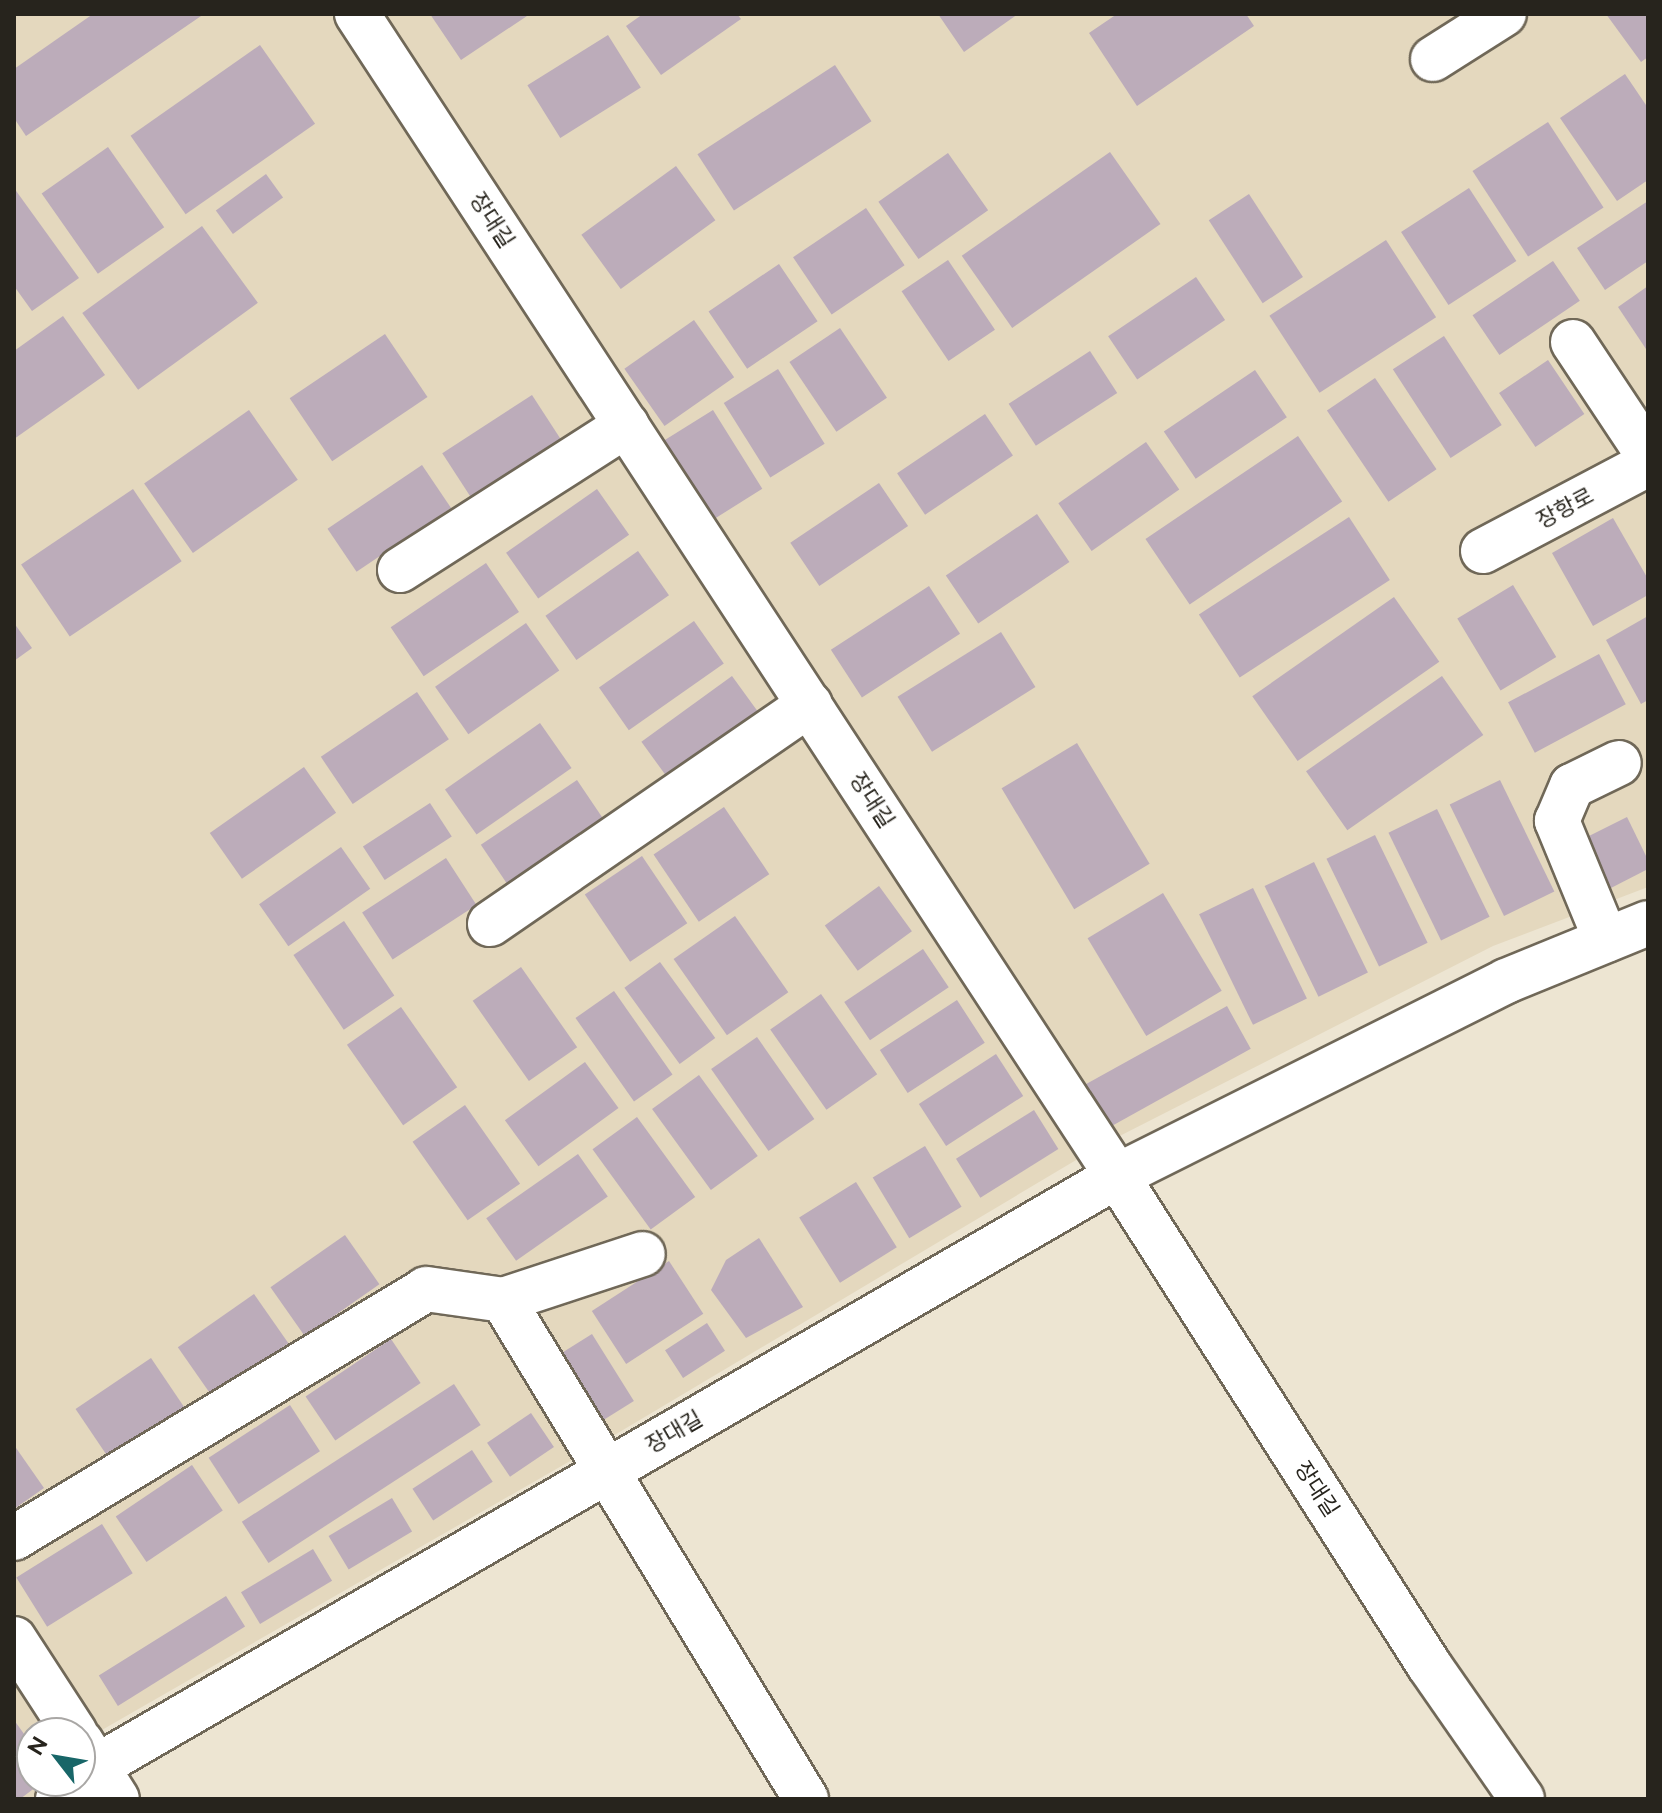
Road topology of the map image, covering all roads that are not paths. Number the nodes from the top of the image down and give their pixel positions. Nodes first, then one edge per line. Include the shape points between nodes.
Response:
1 (357, 14) edge
2 (1504, 14) edge
3 (1433, 59) dead end
4 (1573, 342) dead end
5 (627, 425) junction
6 (1648, 455) edge
7 (1648, 464) edge
8 (1483, 551) dead end
9 (400, 570) dead end
10 (810, 704) junction
11 (1619, 763) dead end
12 (1648, 923) edge
13 (490, 924) dead end
14 (1606, 940) junction
15 (1117, 1176) junction
16 (643, 1254) dead end
17 (503, 1300) junction
18 (605, 1472) junction
19 (14, 1538) edge
20 (14, 1639) edge
21 (64, 1717) edge
22 (96, 1758) edge
23 (806, 1799) edge
24 (1522, 1799) edge

1 - 5 street, 장대길
2 - 3 street
4 - 6 street
5 - 9 street
5 - 10 street, 장대길
7 - 8 street, 장항로
10 - 13 street
10 - 15 street, 장대길
11 - 14 street via 1572,786 1557,821
12 - 14 street, 장대길
14 - 15 street, 장대길 via 1506,981
15 - 18 street, 장대길
15 - 24 street, 장대길 via 1421,1652
16 - 17 street
17 - 18 street
17 - 19 street via 426,1289
18 - 22 street, 장대길
18 - 23 street
20 - 21 street

